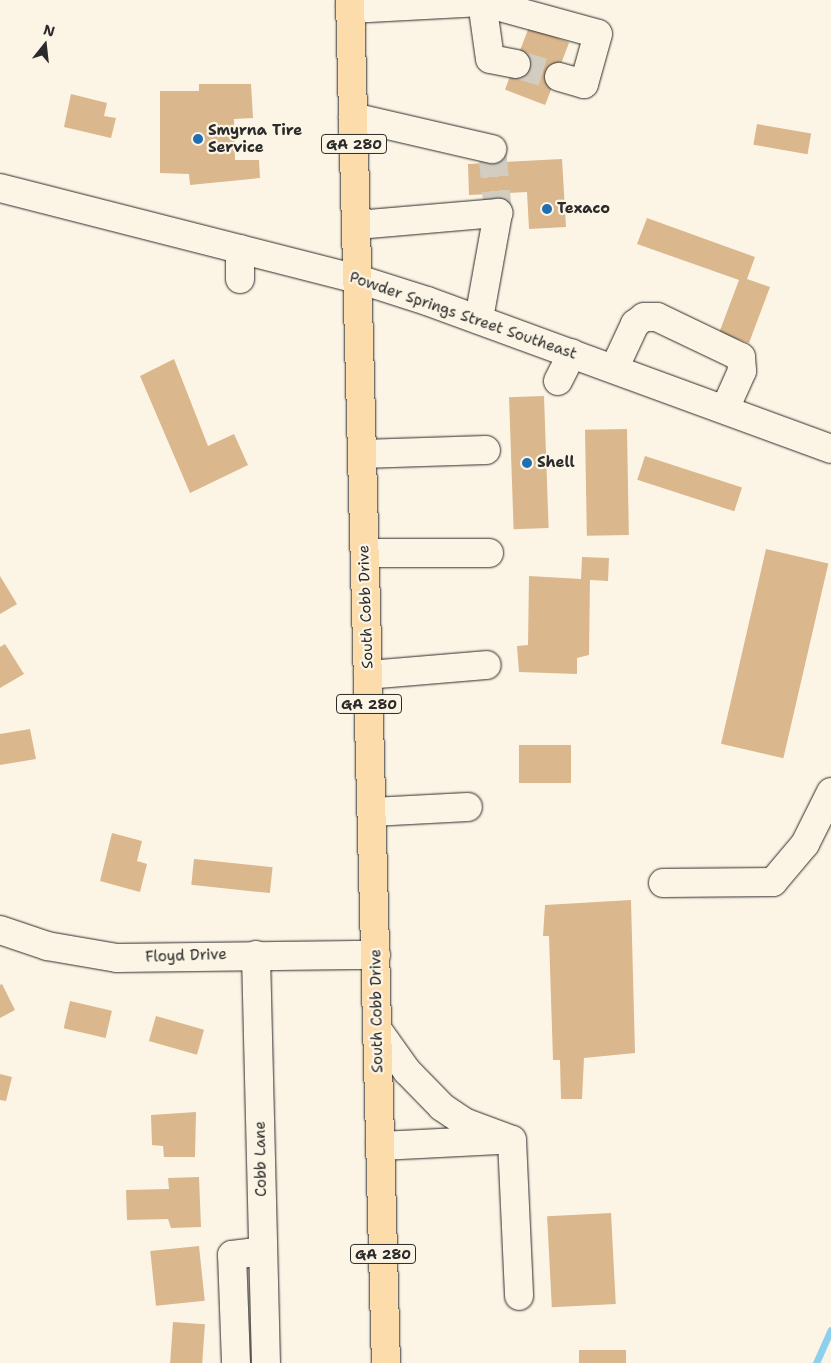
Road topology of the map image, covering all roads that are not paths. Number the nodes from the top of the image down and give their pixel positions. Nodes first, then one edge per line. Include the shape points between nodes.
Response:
1 (482, 2) junction
2 (350, 5) edge
3 (516, 64) tunnel mouth
4 (559, 77) tunnel mouth
5 (354, 117) junction
6 (492, 149) dead end
7 (0, 188) edge
8 (357, 225) junction
9 (240, 249) junction
10 (240, 279) dead end
11 (358, 279) junction
12 (479, 319) junction
13 (572, 353) junction
14 (614, 369) junction
15 (558, 381) dead end
16 (725, 409) junction
17 (831, 449) edge
18 (486, 450) dead end
19 (362, 454) junction
20 (365, 553) junction
21 (489, 553) dead end
22 (487, 665) dead end
23 (368, 675) junction
24 (831, 792) edge
25 (468, 807) dead end
26 (372, 812) junction
27 (663, 884) dead end
28 (0, 930) edge
29 (256, 954) junction
30 (376, 955) junction
31 (377, 1029) junction
32 (515, 1139) junction
33 (380, 1146) junction
34 (263, 1252) junction
35 (519, 1296) dead end
36 (236, 1363) edge
37 (266, 1363) edge
38 (386, 1363) edge

1 - 2 street
1 - 3 street via 490,59
1 - 4 street via 598,34 584,84
2 - 5 main road, South Cobb Drive / GA 280
5 - 6 street
5 - 8 main road, South Cobb Drive / GA 280
7 - 9 street, Powder Springs Street Southeast
8 - 11 main road, South Cobb Drive / GA 280
8 - 12 street via 498,213
9 - 10 street
9 - 11 street, Powder Springs Street Southeast
11 - 12 street, Powder Springs Street Southeast
11 - 19 main road, South Cobb Drive / GA 280
12 - 13 street, Powder Springs Street Southeast
13 - 14 street, Powder Springs Street Southeast
13 - 15 street
14 - 16 street, Powder Springs Street Southeast
14 - 16 street via 635,324 644,317 657,317 741,357 742,371
16 - 17 street, Powder Springs Street Southeast
18 - 19 street
19 - 20 main road, South Cobb Drive / GA 280
20 - 21 street
20 - 23 main road, South Cobb Drive / GA 280
22 - 23 street
23 - 26 main road, South Cobb Drive / GA 280
24 - 27 street via 805,844 773,882
25 - 26 street
26 - 30 main road, South Cobb Drive / GA 280
28 - 29 street, Floyd Drive via 47,946 117,958
29 - 30 street, Floyd Drive
29 - 34 street, Cobb Lane
30 - 31 main road, South Cobb Drive / GA 280
31 - 32 street via 407,1071 442,1107 464,1122
31 - 33 main road, South Cobb Drive / GA 280
32 - 33 street
32 - 35 street
33 - 38 main road, South Cobb Drive / GA 280
34 - 36 street via 232,1255
34 - 37 street, Cobb Lane

